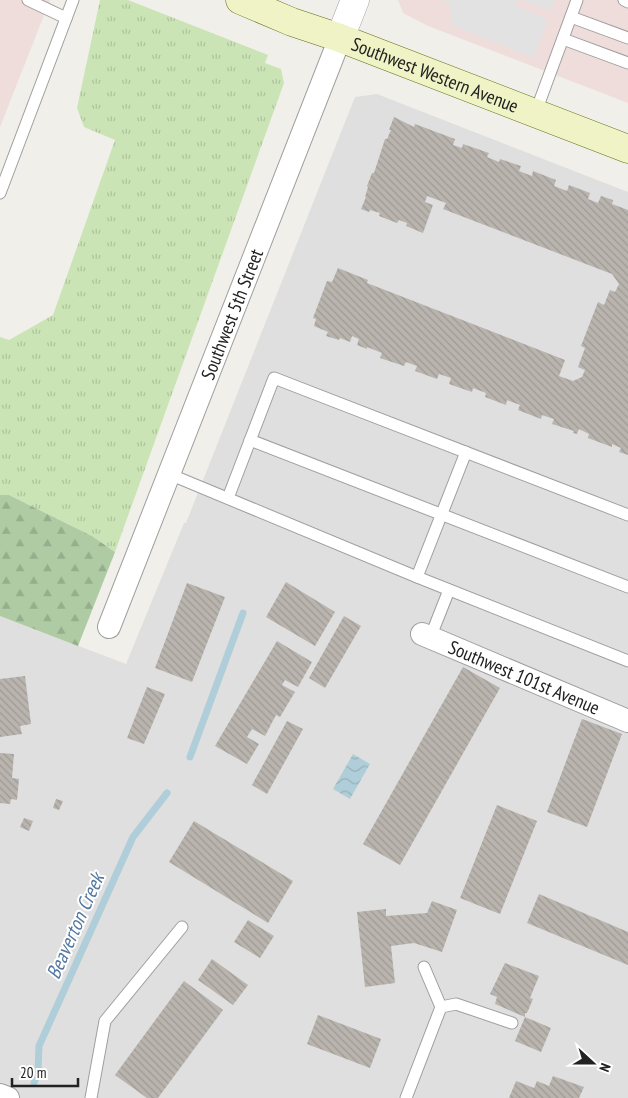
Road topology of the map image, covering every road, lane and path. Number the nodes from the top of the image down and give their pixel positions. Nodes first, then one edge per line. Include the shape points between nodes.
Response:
1 (28, 0) edge
2 (73, 0) edge
3 (240, 0) edge
4 (355, 0) edge
5 (577, 0) edge
6 (624, 0) edge
7 (628, 2) edge
8 (571, 16) junction
9 (66, 18) junction
10 (340, 38) junction
11 (628, 38) edge
12 (563, 39) junction
13 (628, 63) edge
14 (535, 114) junction
15 (628, 149) edge
16 (0, 193) edge
17 (250, 440) junction
18 (466, 452) junction
19 (169, 474) junction
20 (228, 498) junction
21 (442, 514) junction
22 (628, 515) edge
23 (417, 577) junction
24 (628, 587) edge
25 (448, 590) junction
26 (109, 627) dead end
27 (426, 636) joint
28 (628, 661) edge
29 (628, 721) edge
30 (182, 927) dead end
31 (424, 967) dead end
32 (441, 1007) junction
33 (512, 1023) dead end
34 (0, 1095) edge
35 (8, 1098) edge
36 (91, 1098) edge
37 (406, 1098) edge

1 - 9 lane
2 - 9 lane
3 - 10 main road, Southwest Western Avenue
4 - 10 street, Southwest 5th Street
5 - 8 lane
6 - 7 lane
8 - 11 lane
8 - 12 lane
9 - 16 lane
10 - 14 main road, Southwest Western Avenue
10 - 19 street, Southwest 5th Street
12 - 13 lane
12 - 14 lane
14 - 15 main road, Southwest Western Avenue
17 - 18 lane via 274,378
17 - 20 lane
17 - 21 lane
18 - 21 lane
18 - 22 lane
19 - 20 lane
19 - 26 street, Southwest 5th Street
20 - 23 lane
21 - 23 lane
21 - 24 lane
23 - 25 lane
25 - 27 lane
25 - 28 lane
27 - 29 street, Southwest 101st Avenue
30 - 36 lane via 105,1021
31 - 32 lane
32 - 33 lane via 456,1004
32 - 37 lane
34 - 35 street

